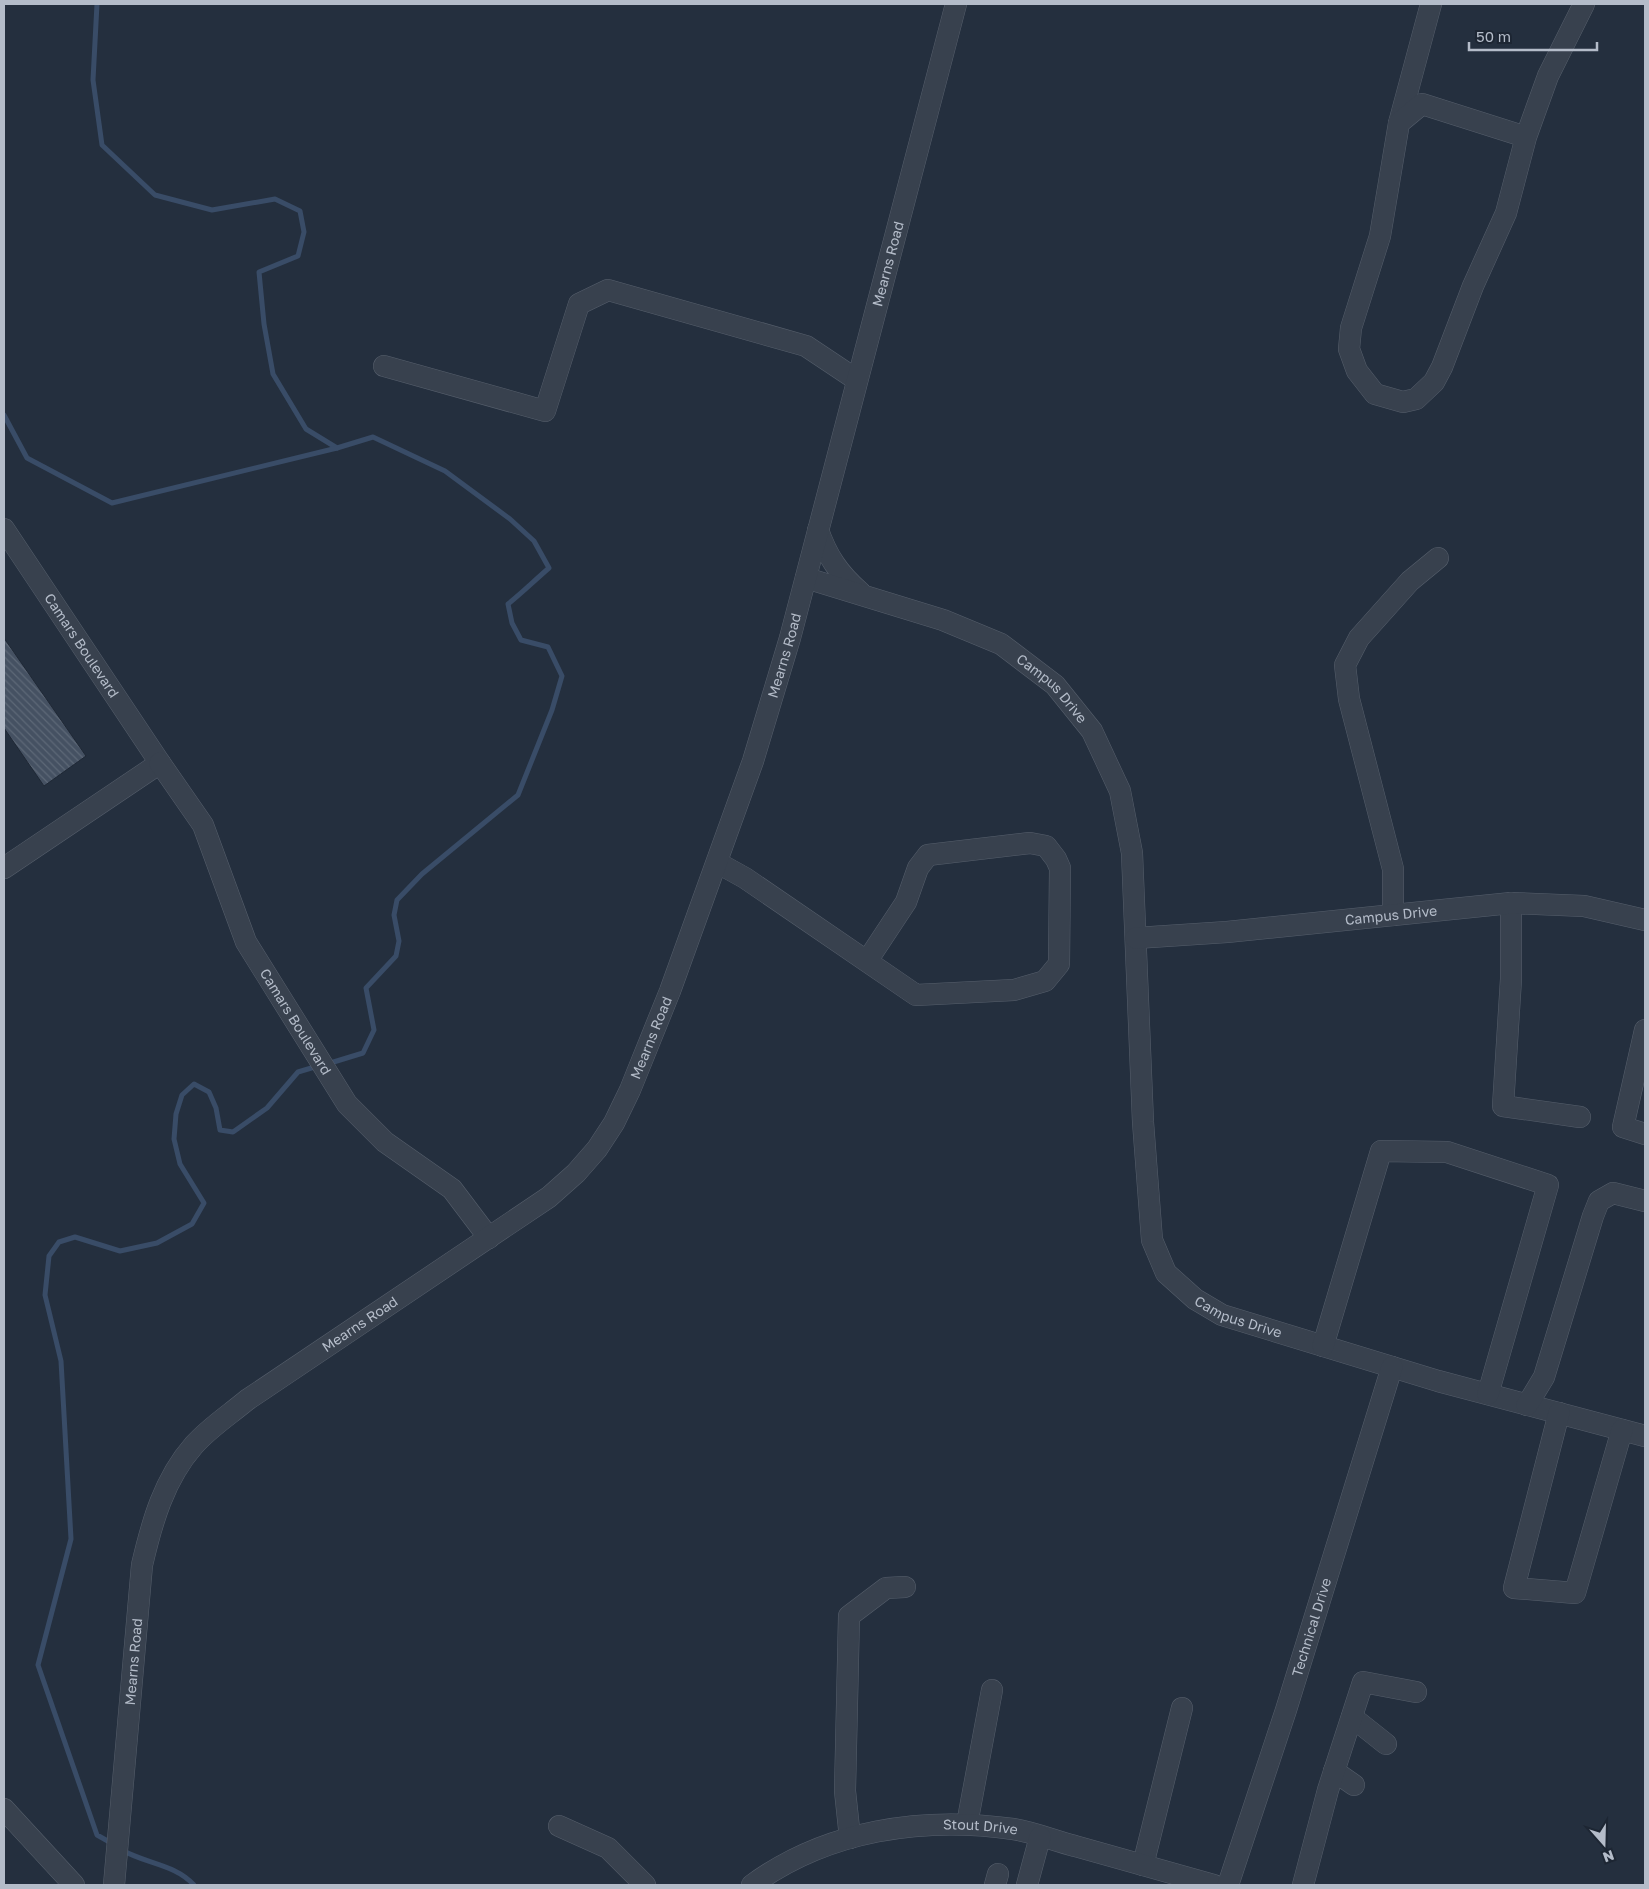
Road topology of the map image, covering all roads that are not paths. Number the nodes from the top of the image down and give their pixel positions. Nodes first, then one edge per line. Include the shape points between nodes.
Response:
1 (956, 4) edge
2 (1431, 4) edge
3 (1584, 4) edge
4 (1399, 123) junction
5 (1526, 137) junction
6 (384, 366) dead end
7 (857, 380) junction
8 (4, 529) edge
9 (818, 530) junction
10 (1438, 558) dead end
11 (806, 578) junction
12 (864, 595) junction
13 (160, 763) junction
14 (718, 863) junction
15 (4, 868) edge
16 (1511, 903) junction
17 (1393, 915) junction
18 (1645, 920) edge
19 (1136, 938) junction
20 (867, 961) junction
21 (1645, 1030) edge
22 (1580, 1117) dead end
23 (1645, 1134) edge
24 (1645, 1201) edge
25 (489, 1238) junction
26 (1323, 1346) junction
27 (1392, 1367) junction
28 (1488, 1394) junction
29 (1527, 1405) junction
30 (1559, 1413) junction
31 (1622, 1430) junction
32 (1645, 1436) edge
33 (905, 1587) dead end
34 (992, 1690) dead end
35 (1416, 1692) dead end
36 (1182, 1708) dead end
37 (1352, 1717) junction
38 (1386, 1744) dead end
39 (1334, 1771) junction
40 (1354, 1785) dead end
41 (4, 1809) edge
42 (966, 1824) junction
43 (559, 1826) dead end
44 (1040, 1837) junction
45 (850, 1838) junction
46 (1143, 1865) junction
47 (114, 1876) edge
48 (74, 1885) edge
49 (645, 1885) edge
50 (752, 1885) edge
51 (1027, 1885) edge
52 (1214, 1885) edge
53 (1228, 1885) edge
54 (1303, 1885) edge

1 - 7 street, Mearns Road
2 - 4 street
3 - 5 street via 1548,76
4 - 5 street via 1422,104
4 - 5 street via 1380,236 1351,328 1349,349 1357,371 1375,394 1403,402 1416,399 1434,382 1442,367 1506,212
6 - 7 street via 545,411 579,304 608,290 806,346
7 - 9 street, Mearns Road
8 - 13 street, Camars Boulevard
9 - 11 street, Mearns Road
9 - 12 street via 832,562 844,578
10 - 17 street via 1410,581 1359,638 1345,665 1349,699 1393,869
11 - 12 street, Campus Drive
11 - 14 street, Mearns Road via 753,761
12 - 19 street, Campus Drive via 943,620 1001,644 1055,685 1074,708 1092,732 1120,791 1132,854
13 - 15 street
13 - 25 street, Camars Boulevard via 203,825 246,942 347,1104 385,1142 452,1189
14 - 20 street
14 - 25 street, Mearns Road via 670,991 614,1123 576,1173 549,1197
16 - 17 street, Campus Drive
16 - 18 street, Campus Drive via 1584,906
16 - 22 street via 1511,979 1503,1106
17 - 19 street, Campus Drive
19 - 26 street, Campus Drive via 1152,1240 1166,1274 1195,1299 1222,1315
20 - 20 street via 916,995 1014,990 1045,980 1059,964 1060,868 1056,859 1046,846 1030,843 928,855 918,868 906,902
21 - 23 street via 1623,1127
24 - 29 street via 1614,1193 1600,1201 1544,1377
25 - 47 street, Mearns Road via 247,1400 202,1437 179,1464 150,1530 142,1565
26 - 27 street, Campus Drive
26 - 28 street via 1381,1150 1447,1152 1548,1185
27 - 28 street, Campus Drive
27 - 53 street, Technical Drive
28 - 29 street, Campus Drive
29 - 30 street, Campus Drive
30 - 31 street, Campus Drive
30 - 31 street via 1514,1588 1574,1593
31 - 32 street, Campus Drive
33 - 45 street via 886,1588 849,1616 845,1792
34 - 42 street
35 - 37 street via 1363,1682
36 - 46 street
37 - 38 street
37 - 39 street
39 - 40 street
39 - 54 street
41 - 48 street
42 - 44 street, Stout Drive via 1015,1829
42 - 45 street, Stout Drive via 909,1825
43 - 49 street via 608,1848
44 - 46 street, Stout Drive
44 - 51 street
45 - 50 street, Stout Drive via 786,1864
46 - 52 street, Stout Drive

